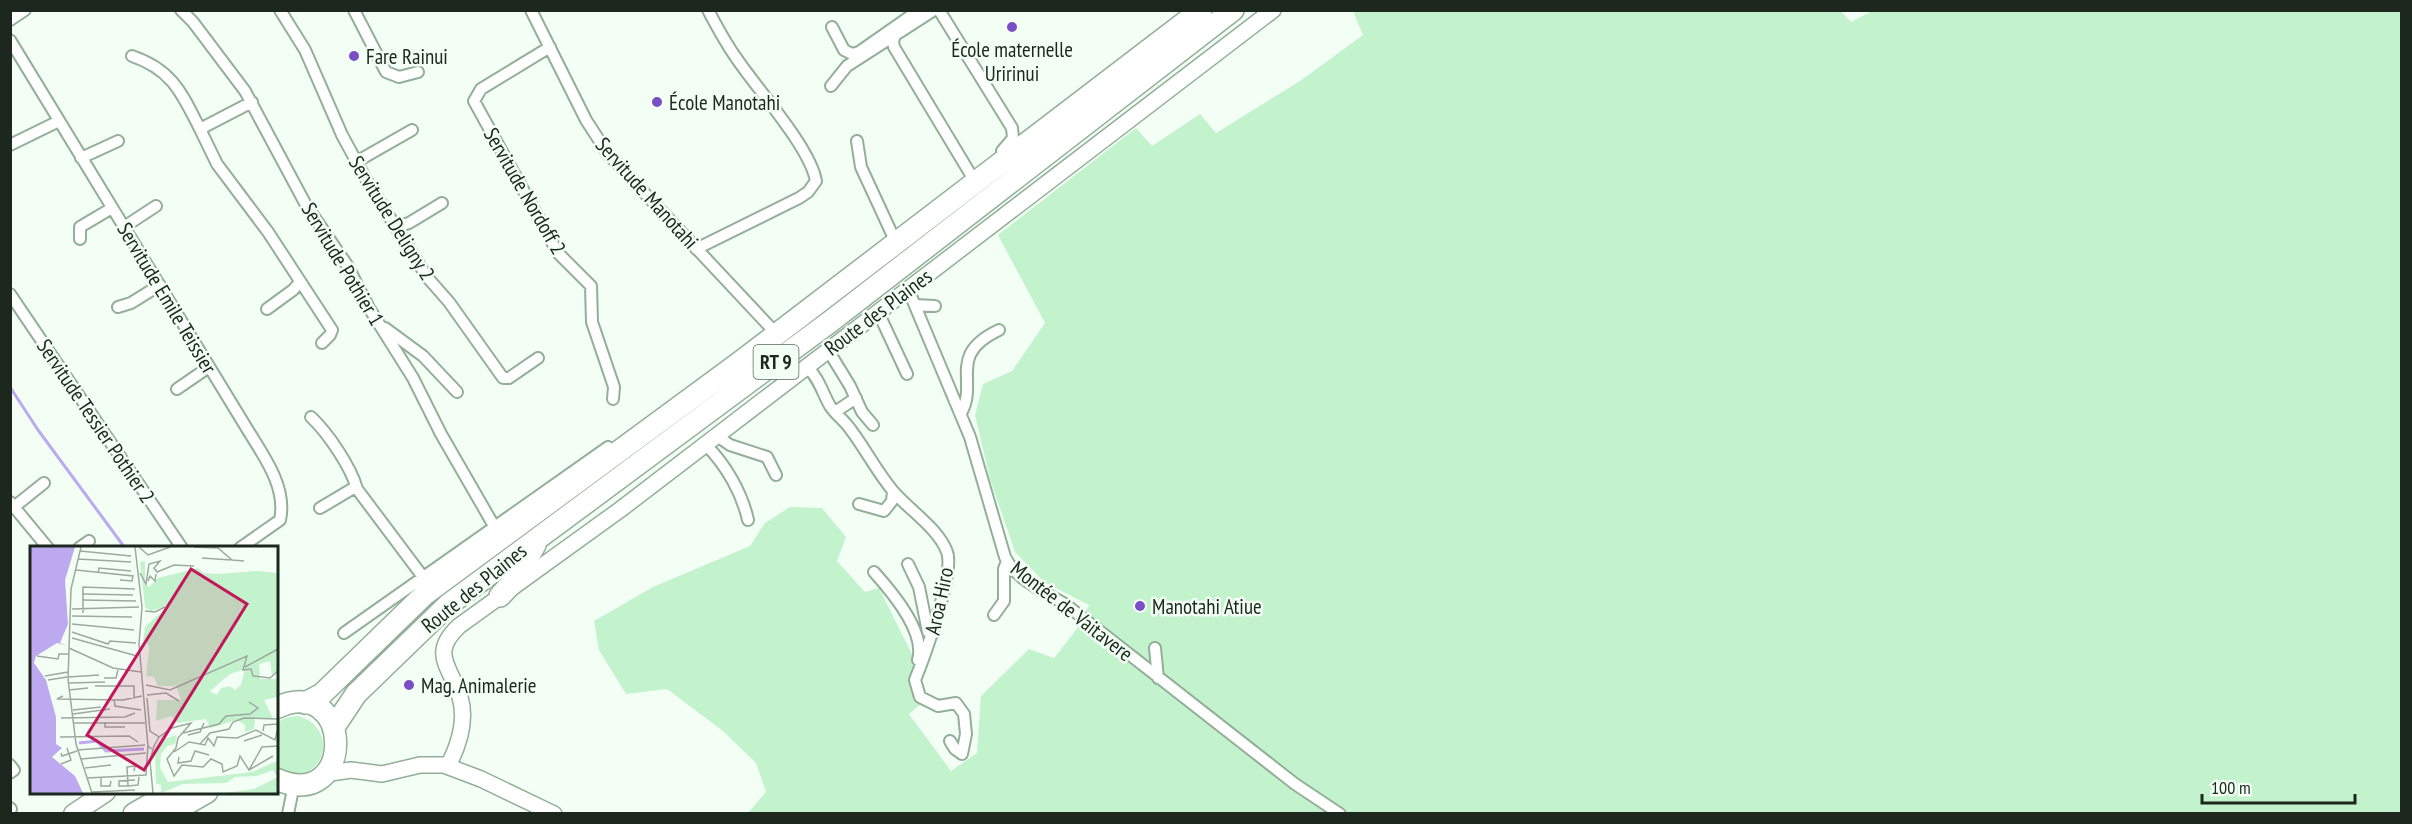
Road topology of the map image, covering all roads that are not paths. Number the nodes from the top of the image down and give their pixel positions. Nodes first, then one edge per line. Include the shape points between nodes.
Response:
1 (25, 10) edge
2 (181, 10) edge
3 (280, 10) edge
4 (354, 10) edge
5 (531, 10) edge
6 (708, 10) edge
7 (919, 10) edge
8 (934, 10) edge
9 (939, 10) edge
10 (1201, 10) edge
11 (1233, 10) edge
12 (1273, 10) edge
13 (10, 20) edge
14 (832, 27) dead end
15 (895, 36) junction
16 (10, 40) edge
17 (550, 47) junction
18 (132, 56) dead end
19 (418, 72) dead end
20 (831, 86) dead end
21 (252, 102) junction
22 (59, 121) junction
23 (200, 129) junction
24 (412, 130) dead end
25 (118, 141) dead end
26 (857, 141) dead end
27 (10, 145) edge
28 (81, 158) junction
29 (356, 162) junction
30 (971, 175) junction
31 (442, 202) dead end
32 (156, 206) dead end
33 (112, 208) junction
34 (124, 227) junction
35 (396, 227) junction
36 (892, 234) junction
37 (80, 239) dead end
38 (696, 249) junction
39 (300, 282) junction
40 (160, 285) junction
41 (908, 289) junction
42 (10, 294) edge
43 (915, 305) junction
44 (935, 306) dead end
45 (118, 307) dead end
46 (267, 309) dead end
47 (878, 312) junction
48 (379, 324) junction
49 (770, 327) junction
50 (999, 330) dead end
51 (322, 342) dead end
52 (828, 350) junction
53 (538, 358) dead end
54 (209, 367) junction
55 (807, 367) junction
56 (907, 374) dead end
57 (177, 389) dead end
58 (457, 392) dead end
59 (856, 398) junction
60 (613, 399) dead end
61 (835, 412) junction
62 (961, 413) junction
63 (311, 417) dead end
64 (873, 425) dead end
65 (712, 440) junction
66 (776, 475) dead end
67 (44, 483) dead end
68 (357, 489) junction
69 (893, 491) junction
70 (12, 504) edge
71 (859, 504) dead end
72 (320, 508) dead end
73 (748, 520) dead end
74 (494, 526) junction
75 (540, 536) junction
76 (89, 541) dead end
77 (46, 546) edge
78 (82, 546) edge
79 (181, 546) edge
80 (243, 546) edge
81 (1007, 561) junction
82 (908, 564) dead end
83 (874, 572) dead end
84 (423, 577) junction
85 (500, 596) junction
86 (994, 615) dead end
87 (344, 633) dead end
88 (933, 634) junction
89 (1155, 648) dead end
90 (1158, 678) junction
91 (920, 697) junction
92 (286, 703) edge
93 (334, 727) junction
94 (950, 741) dead end
95 (337, 753) junction
96 (10, 765) edge
97 (448, 766) junction
98 (351, 770) junction
99 (10, 773) edge
100 (324, 774) junction
101 (285, 782) edge
102 (104, 794) edge
103 (168, 794) edge
104 (203, 794) edge
105 (73, 813) edge
106 (134, 813) edge
107 (169, 813) edge
108 (288, 813) edge
109 (554, 813) edge
110 (1340, 813) edge

1 - 13 street
2 - 21 street, Servitude Pothier 1
3 - 29 street, Servitude Deligny 2 via 305,50
4 - 19 street via 386,72 399,77
5 - 17 street, Servitude Manotahi
6 - 38 street via 735,57 794,138 816,181 799,198
7 - 14 street via 852,54 844,50
8 - 15 street
9 - 30 street via 1012,128 1013,138 1004,150
10 - 92 highway, Route des Plaines / RT 9 via 739,363 425,594 322,694
11 - 75 highway, Route des Plaines / RT 9 via 831,321
12 - 41 main road, Route des Plaines
15 - 20 street via 847,66
15 - 30 street via 894,47
16 - 22 street, Servitude Emile Teissier
17 - 38 street, Servitude Manotahi via 598,141
17 - 60 street, Servitude Nordoff 2 via 481,89 474,101 558,253 591,286 592,322 614,387
18 - 23 street via 178,86
21 - 23 street
21 - 48 street, Servitude Pothier 1 via 306,205 341,256
22 - 27 street
22 - 28 street, Servitude Emile Teissier
23 - 39 street via 217,164
24 - 29 street
25 - 28 street
26 - 36 street via 861,167
28 - 33 street, Servitude Emile Teissier
29 - 35 street, Servitude Deligny 2
30 - 36 street
31 - 35 street
32 - 34 street
33 - 34 street, Servitude Emile Teissier
33 - 37 street via 80,227
34 - 40 street, Servitude Emile Teissier
35 - 53 street, Servitude Deligny 2 via 427,278 503,378
36 - 49 street
38 - 49 street, Servitude Manotahi
39 - 46 street
39 - 51 street via 332,330
40 - 45 street
40 - 54 street, Servitude Emile Teissier
41 - 43 street, Montée de Vaitavere
41 - 47 main road, Route des Plaines
42 - 79 street, Servitude Tessier Pothier 2
43 - 44 street
43 - 62 street, Montée de Vaitavere
47 - 52 main road, Route des Plaines
47 - 56 street
48 - 58 street via 423,356
48 - 74 street, Servitude Pothier 1
49 - 74 street via 667,407
50 - 62 street via 978,344 968,358 966,403
52 - 55 main road, Route des Plaines
52 - 59 street
54 - 57 street
54 - 80 street, Servitude Emile Teissier via 258,447 282,499 280,520
55 - 61 street, Aroa Hiro
55 - 65 main road, Route des Plaines
59 - 61 street
59 - 64 street
61 - 69 street, Aroa Hiro via 852,430
62 - 81 street, Montée de Vaitavere
63 - 68 street via 354,478
65 - 66 street via 767,457
65 - 73 street via 741,496
65 - 85 main road, Route des Plaines
67 - 70 street
68 - 72 street
68 - 84 street
69 - 71 street via 884,511
69 - 88 street, Aroa Hiro via 933,530 947,552 949,564
70 - 77 street
74 - 84 street
75 - 85 highway via 516,579
75 - 93 highway, Route des Plaines / RT 9 via 439,612 356,694
76 - 78 street
81 - 86 street via 1004,602
81 - 90 street, Montée de Vaitavere via 1014,571 1065,604
82 - 88 street via 919,587 928,632
83 - 91 street via 901,605 921,649 910,686
84 - 87 street
85 - 97 main road, Route des Plaines via 446,638 443,657 461,698 463,715 460,741
88 - 91 street, Aroa Hiro via 915,680
89 - 90 street
90 - 110 street, Montée de Vaitavere via 1295,784
91 - 94 street via 938,706 956,703 964,714 963,754
92 - 93 highway, RT 9 via 315,706
93 - 95 highway
95 - 98 main road
95 - 100 highway
96 - 99 street via 14,770
97 - 98 main road via 420,765 382,774
97 - 109 main road
98 - 100 main road
100 - 101 highway via 310,782
101 - 108 street
102 - 105 main road
103 - 106 highway
104 - 107 highway

